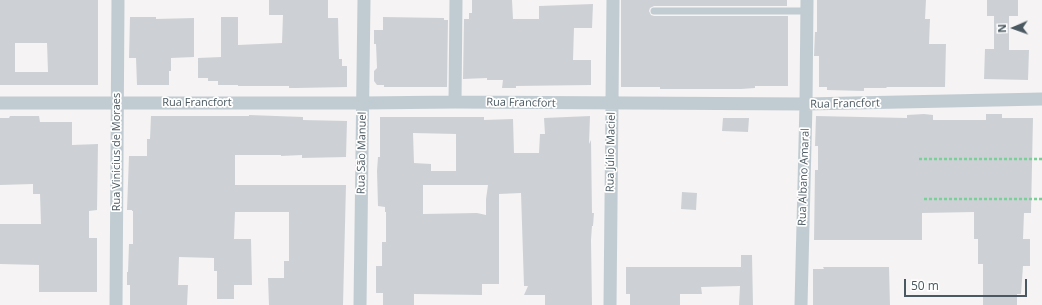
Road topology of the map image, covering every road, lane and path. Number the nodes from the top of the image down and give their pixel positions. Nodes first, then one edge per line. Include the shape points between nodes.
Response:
1 (118, 0) edge
2 (364, 0) edge
3 (456, 0) edge
4 (613, 0) edge
5 (807, 6) edge
6 (654, 11) dead end
7 (1042, 99) edge
8 (117, 102) junction
9 (455, 102) junction
10 (0, 103) edge
11 (363, 103) junction
12 (612, 104) junction
13 (806, 104) junction
14 (919, 159) dead end
15 (1042, 159) edge
16 (924, 199) dead end
17 (1042, 199) edge
18 (116, 305) edge
19 (360, 305) edge
20 (610, 305) edge
21 (801, 305) edge

1 - 8 street, Rua Vinicius de Moraes
2 - 11 street, Rua São Manuel
3 - 9 street
4 - 12 street, Rua Júlio Maciel
5 - 6 lane
5 - 13 street, Rua Albano Amaral
7 - 13 street, Rua Francfort
8 - 10 street, Rua Francfort
8 - 11 street, Rua Francfort
8 - 18 street, Rua Vinicius de Moraes
9 - 11 street, Rua Francfort
9 - 12 street, Rua Francfort
11 - 19 street, Rua São Manuel
12 - 13 street, Rua Francfort
12 - 20 street, Rua Júlio Maciel
13 - 21 street, Rua Albano Amaral
14 - 15 path
16 - 17 path

